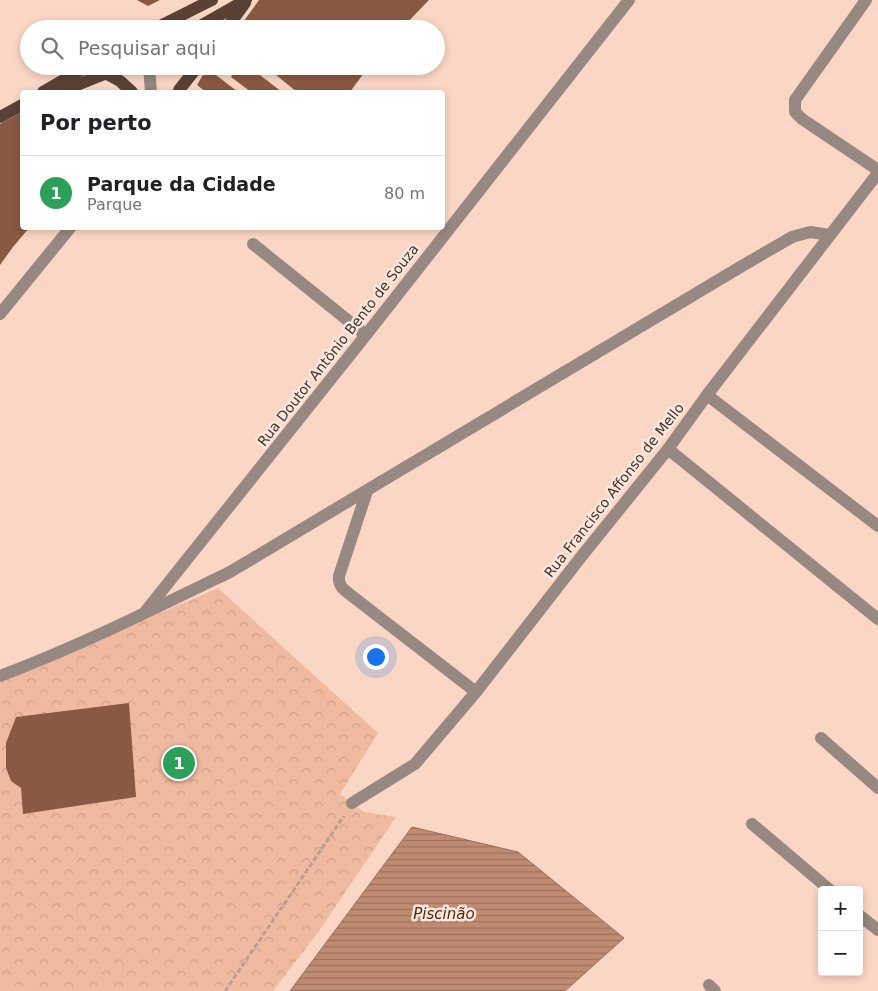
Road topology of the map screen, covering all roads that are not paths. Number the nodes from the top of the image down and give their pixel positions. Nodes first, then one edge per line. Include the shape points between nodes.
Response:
1 (212, 0) edge
2 (247, 0) edge
3 (629, 0) edge
4 (866, 0) edge
5 (193, 9) junction
6 (172, 20) edge
7 (196, 20) edge
8 (212, 20) edge
9 (233, 20) edge
10 (72, 75) edge
11 (104, 75) edge
12 (108, 75) edge
13 (150, 75) edge
14 (186, 75) edge
15 (191, 75) edge
16 (83, 89) edge
17 (46, 90) edge
18 (130, 90) edge
19 (151, 90) edge
20 (178, 90) edge
21 (179, 90) edge
22 (878, 171) edge
23 (68, 230) edge
24 (830, 234) junction
25 (253, 244) dead end
26 (0, 314) edge
27 (366, 335) junction
28 (707, 395) junction
29 (668, 449) junction
30 (367, 491) junction
31 (878, 526) edge
32 (143, 614) junction
33 (878, 620) edge
34 (0, 676) edge
35 (476, 692) junction
36 (821, 738) dead end
37 (878, 788) edge
38 (352, 803) dead end
39 (752, 824) dead end
40 (825, 886) edge
41 (863, 917) edge
42 (878, 930) edge

1 - 5 main road
2 - 8 main road
2 - 9 main road
3 - 27 street, Rua Doutor Antônio Bento de Souza
4 - 22 street via 795,100 795,112
5 - 6 main road
5 - 7 street
10 - 17 main road
11 - 16 main road
12 - 18 main road
13 - 19 street
14 - 20 street
15 - 21 main road
22 - 24 street, Rua Francisco Affonso de Mello
23 - 26 street
24 - 28 street, Rua Francisco Affonso de Mello
24 - 30 street via 810,232 792,237
25 - 27 street
27 - 32 street, Rua Doutor Antônio Bento de Souza
28 - 29 street, Rua Francisco Affonso de Mello
28 - 31 street
29 - 33 street
29 - 35 street, Rua Francisco Affonso de Mello
30 - 32 street via 230,572
30 - 35 street via 338,582
32 - 34 street via 41,661
35 - 38 street, Rua Francisco Affonso de Mello via 415,764
36 - 37 street
39 - 40 street
41 - 42 street

